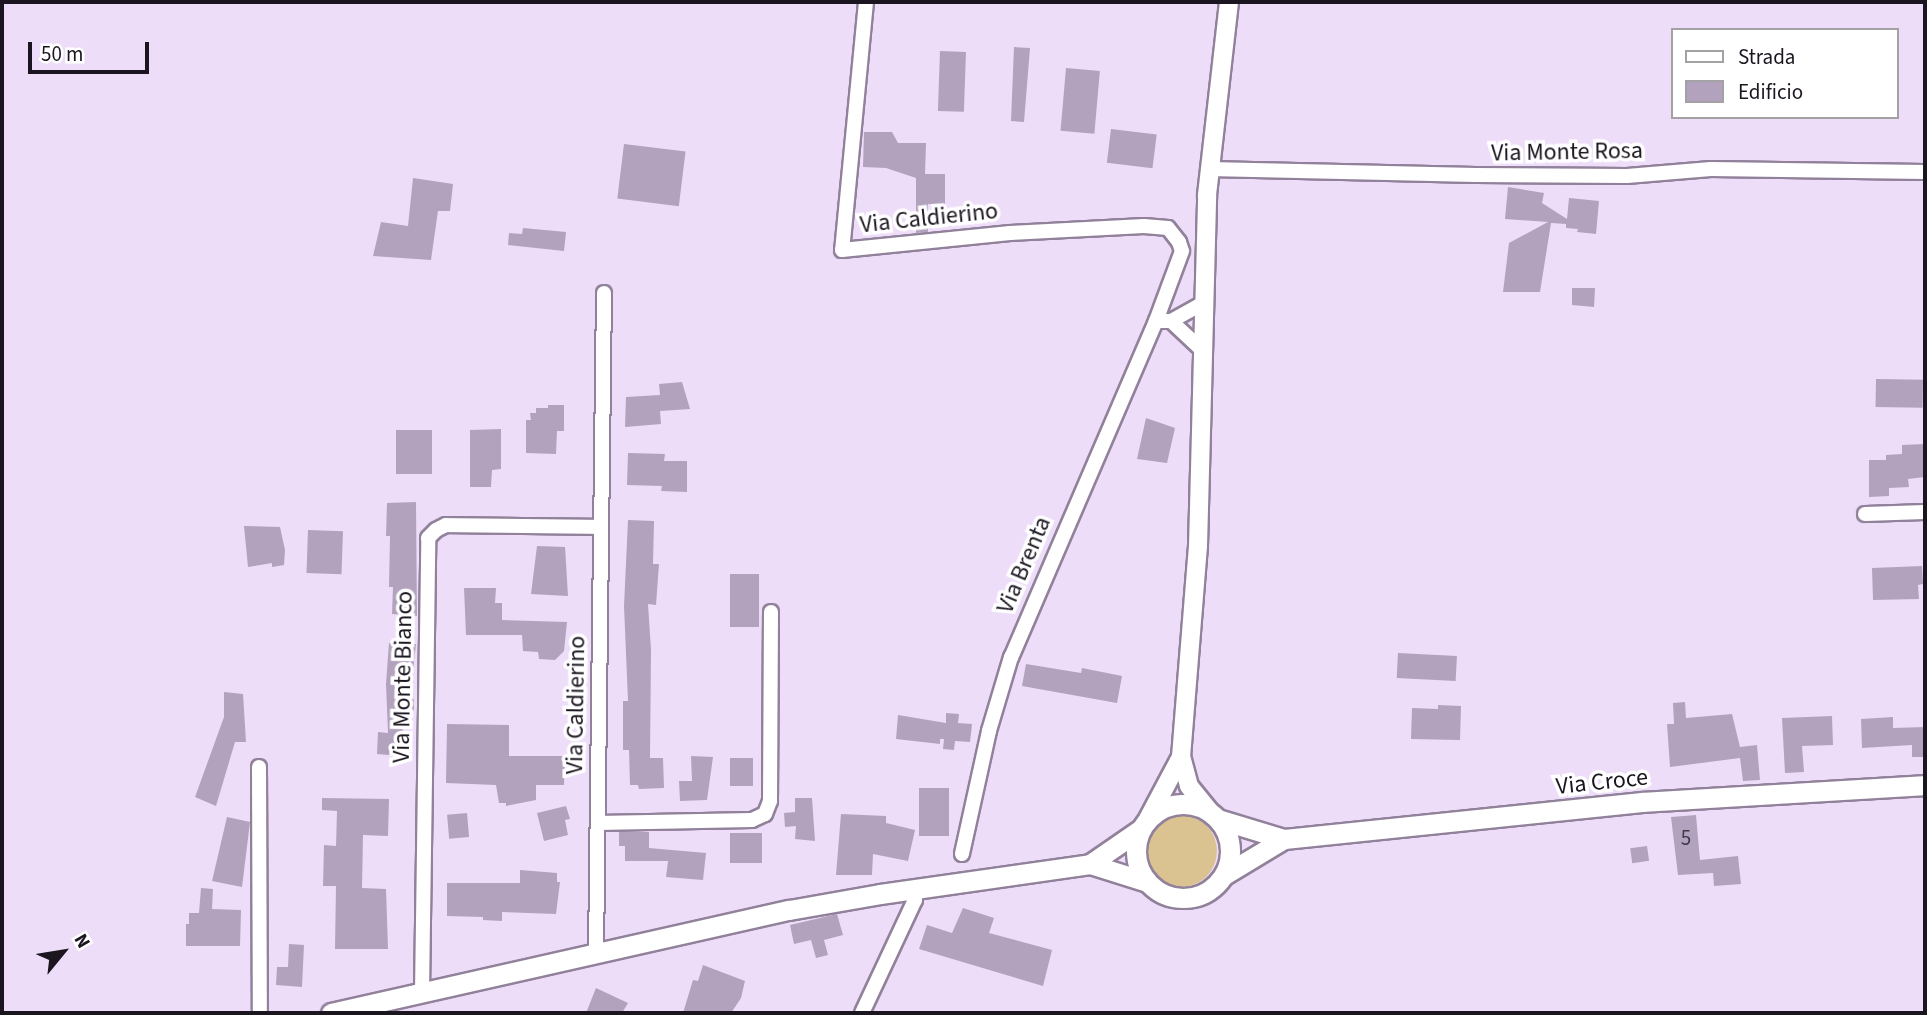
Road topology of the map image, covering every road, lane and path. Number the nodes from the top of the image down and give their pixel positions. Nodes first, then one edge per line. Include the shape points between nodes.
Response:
1 (866, 2) edge
2 (1228, 2) edge
3 (1209, 169) junction
4 (1925, 172) edge
5 (604, 293) dead end
6 (1204, 303) junction
7 (1164, 321) junction
8 (1202, 350) junction
9 (1925, 513) edge
10 (1865, 514) dead end
11 (601, 527) junction
12 (771, 612) dead end
13 (1181, 757) junction
14 (259, 767) dead end
15 (1925, 785) edge
16 (1214, 816) junction
17 (598, 823) junction
18 (1144, 824) junction
19 (1284, 839) junction
20 (962, 854) dead end
21 (1090, 864) junction
22 (1224, 875) junction
23 (1147, 882) junction
24 (915, 888) junction
25 (596, 956) junction
26 (422, 993) junction
27 (260, 1013) edge
28 (331, 1013) edge
29 (862, 1013) edge

1 - 7 street, Via Caldierino via 842,250 1010,233 1168,228 1179,242 1180,261
2 - 3 street
3 - 4 street, Via Monte Rosa via 1476,176 1628,176 1711,169
3 - 6 street
5 - 11 street, Via Caldierino
6 - 7 street
6 - 8 street
7 - 8 street
7 - 20 street, Via Brenta via 1011,657
8 - 13 street via 1198,546
9 - 10 street
11 - 17 street, Via Caldierino
11 - 26 street, Via Monte Bianco via 446,525 428,538
12 - 17 street via 770,801 765,814 752,820
13 - 16 street via 1189,786
13 - 18 street
14 - 27 street
15 - 19 main road, Via Croce via 1642,802
16 - 18 main road, Via Croce via 1185,804 1159,810
16 - 19 main road, Via Croce
16 - 22 main road via 1230,846
17 - 25 street, Via Caldierino
18 - 21 main road, Via Croce
18 - 23 main road via 1136,857
19 - 22 main road, Via Croce
21 - 23 main road
21 - 24 main road
22 - 23 main road, Via Croce via 1214,887 1187,898 1166,895
24 - 25 main road via 789,910
24 - 29 street via 915,900
25 - 26 main road
26 - 28 main road

